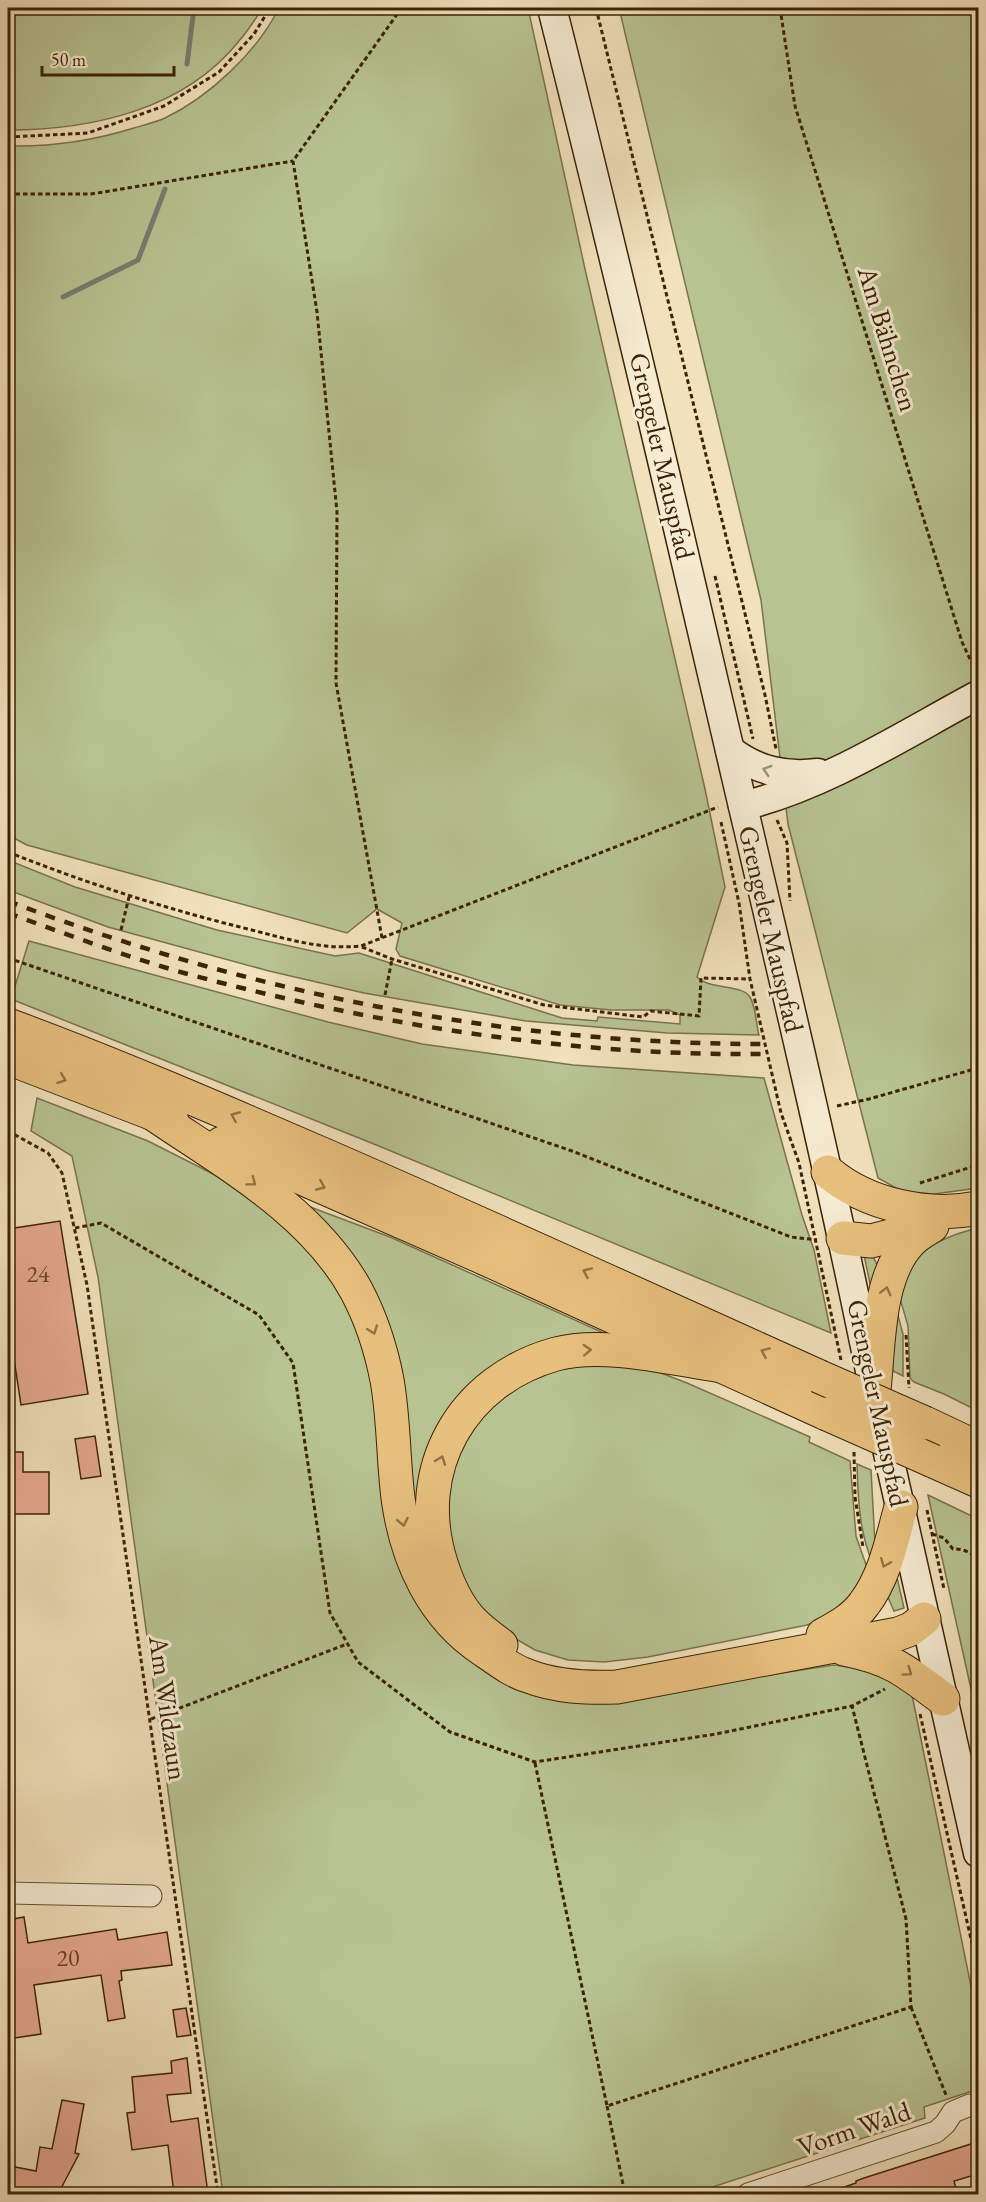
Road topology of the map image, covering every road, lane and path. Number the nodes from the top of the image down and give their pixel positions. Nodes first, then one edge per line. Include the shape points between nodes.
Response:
1 (270, 8) edge
2 (398, 8) edge
3 (552, 8) edge
4 (596, 8) edge
5 (780, 8) edge
6 (8, 137) edge
7 (293, 161) junction
8 (8, 194) edge
9 (978, 676) edge
10 (978, 695) edge
11 (730, 750) junction
12 (778, 759) dead end
13 (837, 770) junction
14 (727, 810) junction
15 (8, 852) edge
16 (129, 896) junction
17 (121, 930) dead end
18 (382, 938) junction
19 (361, 946) junction
20 (8, 958) edge
21 (392, 959) junction
22 (750, 979) junction
23 (385, 995) dead end
24 (8, 1026) edge
25 (8, 1058) edge
26 (978, 1068) edge
27 (837, 1106) dead end
28 (152, 1113) junction
29 (8, 1131) edge
30 (978, 1165) edge
31 (828, 1172) junction
32 (925, 1207) junction
33 (974, 1209) edge
34 (829, 1239) junction
35 (722, 1366) junction
36 (830, 1372) junction
37 (874, 1390) junction
38 (854, 1443) dead end
39 (978, 1448) edge
40 (978, 1481) edge
41 (901, 1507) junction
42 (932, 1534) dead end
43 (978, 1562) edge
44 (877, 1581) junction
45 (924, 1619) junction
46 (828, 1641) junction
47 (347, 1644) dead end
48 (911, 1675) junction
49 (943, 1699) junction
50 (852, 1706) dead end
51 (151, 1719) junction
52 (535, 1762) dead end
53 (978, 1853) edge
54 (8, 1893) edge
55 (151, 1896) dead end
56 (978, 1970) edge
57 (912, 2007) junction
58 (607, 2106) junction
59 (961, 2108) joint
60 (218, 2194) edge
61 (625, 2194) edge
62 (748, 2194) edge

1 - 6 path via 254,34 219,72 164,106 88,133
2 - 7 path
3 - 11 main road, Grengeler Mauspfad via 612,242
4 - 12 path
5 - 9 path, Am Bähnchen via 795,106 962,642
7 - 8 path via 91,194
7 - 18 path via 317,312 337,512 336,683
10 - 13 main road
13 -> 11 main road via 778,773 748,762
11 - 14 main road, Grengeler Mauspfad
13 - 14 main road via 784,794
14 - 18 path
14 - 22 path
14 - 31 main road, Grengeler Mauspfad
15 - 16 path
16 - 17 path
16 - 19 path via 306,943 336,949
18 - 19 path
19 - 21 path
20 - 34 path via 572,1151 791,1237
21 - 22 path via 544,1005 642,1017 651,1011 699,1016 701,978
21 - 23 path
22 - 34 path via 781,1113
36 -> 24 highway via 202,1102
25 -> 28 highway
26 - 27 path
28 -> 35 highway
28 -> 46 highway via 296,1216 340,1264 356,1290 377,1339 385,1371 398,1498 412,1558 437,1605 475,1645 526,1676 586,1688 649,1682
29 - 51 path, Am Wildzaun via 48,1153 62,1173 87,1285
30 - 32 path
31 - 32 highway via 873,1198 898,1206
31 - 34 main road, Grengeler Mauspfad
32 - 33 highway
32 - 34 highway via 875,1220
37 -> 32 highway via 883,1307 892,1270
34 - 36 path
34 - 37 main road, Grengeler Mauspfad
35 - 40 highway, bridge
46 -> 35 highway via 650,1670 596,1676 562,1672 528,1661 488,1635 470,1619 444,1572 432,1519 435,1476 453,1430 489,1388 521,1367 556,1354 587,1349
36 - 39 highway, bridge
37 - 41 main road, Grengeler Mauspfad
38 - 44 path via 858,1523 864,1551
41 -> 44 highway
41 - 45 main road, Grengeler Mauspfad
42 - 43 path via 944,1538 953,1549 973,1554
44 - 46 highway via 865,1604
45 - 46 highway via 898,1634
45 - 49 main road, Grengeler Mauspfad
46 -> 48 highway via 893,1662
47 - 51 path
48 - 49 highway
48 - 56 path
49 - 53 main road, Grengeler Mauspfad
50 - 57 path via 906,1919
51 - 60 path, Am Wildzaun
52 - 58 path
54 - 55 street
57 - 58 path
57 - 59 path
58 - 61 path
59 - 62 street, Vorm Wald via 936,2132

